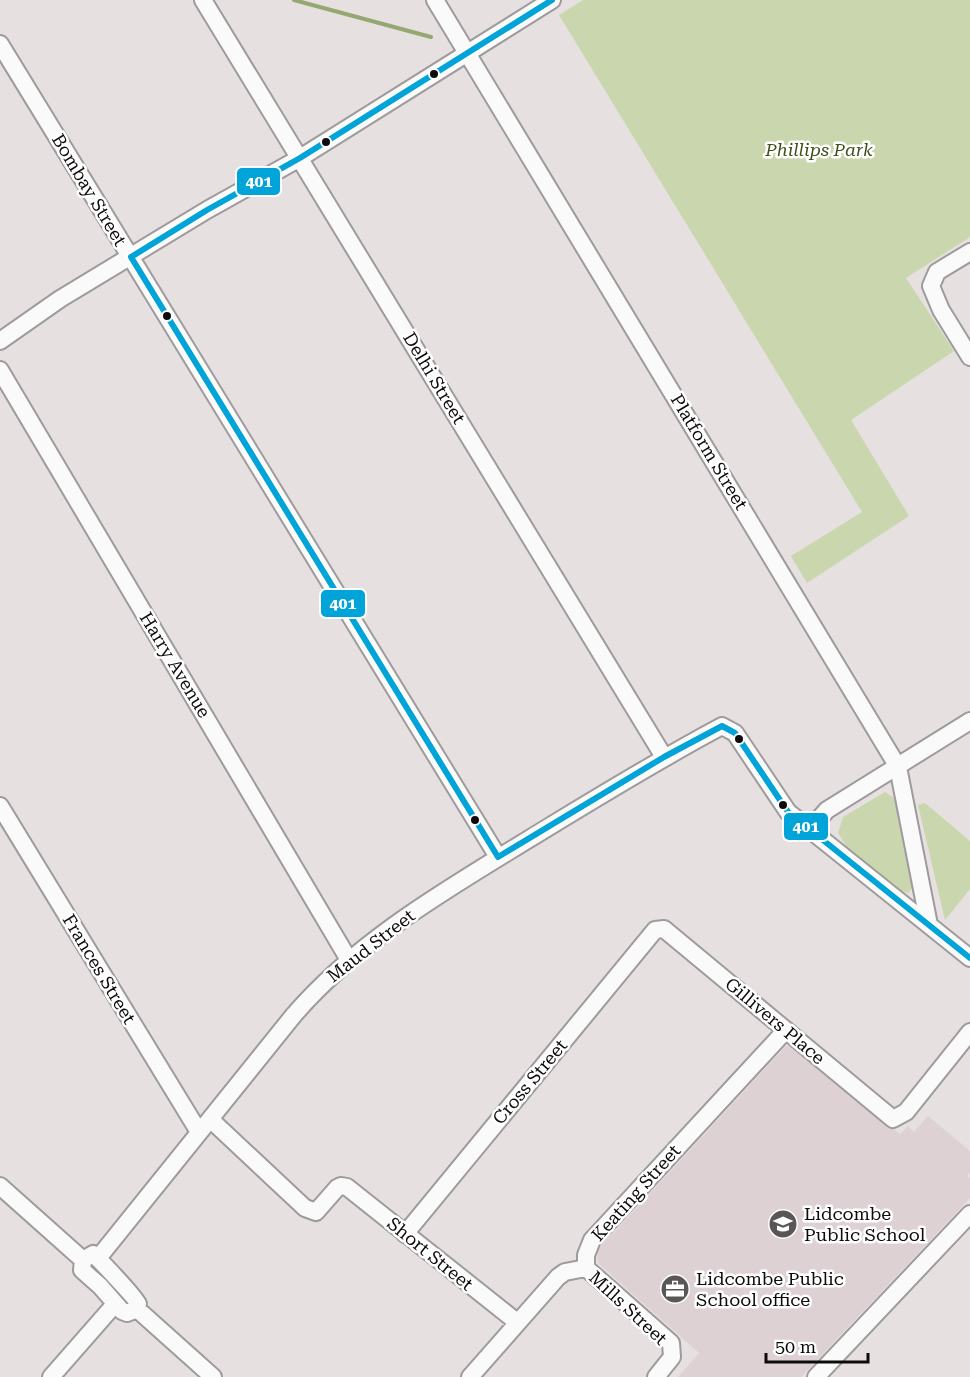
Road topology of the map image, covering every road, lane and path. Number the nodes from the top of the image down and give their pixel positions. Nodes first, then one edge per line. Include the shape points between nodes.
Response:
1 (203, 0) edge
2 (435, 0) edge
3 (552, 0) edge
4 (0, 44) edge
5 (468, 54) junction
6 (300, 158) junction
7 (970, 252) edge
8 (131, 257) junction
9 (0, 341) edge
10 (970, 357) edge
11 (0, 370) edge
12 (970, 721) edge
13 (664, 757) junction
14 (898, 767) junction
15 (0, 806) edge
16 (809, 830) junction
17 (498, 857) junction
18 (928, 925) junction
19 (655, 930) joint
20 (970, 958) edge
21 (350, 960) junction
22 (786, 1030) junction
23 (970, 1032) edge
24 (210, 1119) junction
25 (199, 1132) junction
26 (0, 1186) edge
27 (970, 1214) edge
28 (405, 1234) junction
29 (91, 1259) junction
30 (586, 1268) junction
31 (115, 1304) junction
32 (137, 1309) junction
33 (517, 1322) junction
34 (51, 1377) edge
35 (213, 1377) edge
36 (470, 1377) edge
37 (656, 1377) edge
38 (816, 1377) edge

1 - 6 street, Delhi Street
2 - 5 street, Platform Street
3 - 5 street
4 - 8 street, Bombay Street
5 - 6 street
5 - 14 street, Platform Street
6 - 8 street
6 - 13 street, Delhi Street
7 - 10 street via 937,272 931,286
8 - 9 street
8 - 17 street, Bombay Street
11 - 21 street, Harry Avenue
12 - 14 street
13 - 16 street, Maud Street via 722,726 735,733 788,812
13 - 17 street, Maud Street
14 - 16 street via 827,810
14 - 18 street, Platform Street
15 - 25 street, Frances Street
16 - 18 street
17 - 21 street, Maud Street via 424,904
18 - 20 street
19 - 22 street, Gillivers Place via 664,929
19 - 28 street, Cross Street
21 - 24 street, Maud Street via 312,995
22 - 23 street, Gillivers Place via 893,1119 906,1112
22 - 30 street, Keating Street via 592,1240
24 - 25 street, Maud Street
24 - 28 street, Short Street via 310,1211 320,1210 343,1186
25 - 29 street, Maud Street
26 - 29 street
27 - 38 street
28 - 33 street, Short Street
29 - 31 street via 82,1270
29 - 32 street via 135,1296
30 - 33 street via 564,1272
30 - 37 street, Mills Street via 671,1343 672,1357
31 - 32 street via 127,1312
31 - 34 street
32 - 35 street
33 - 36 street

